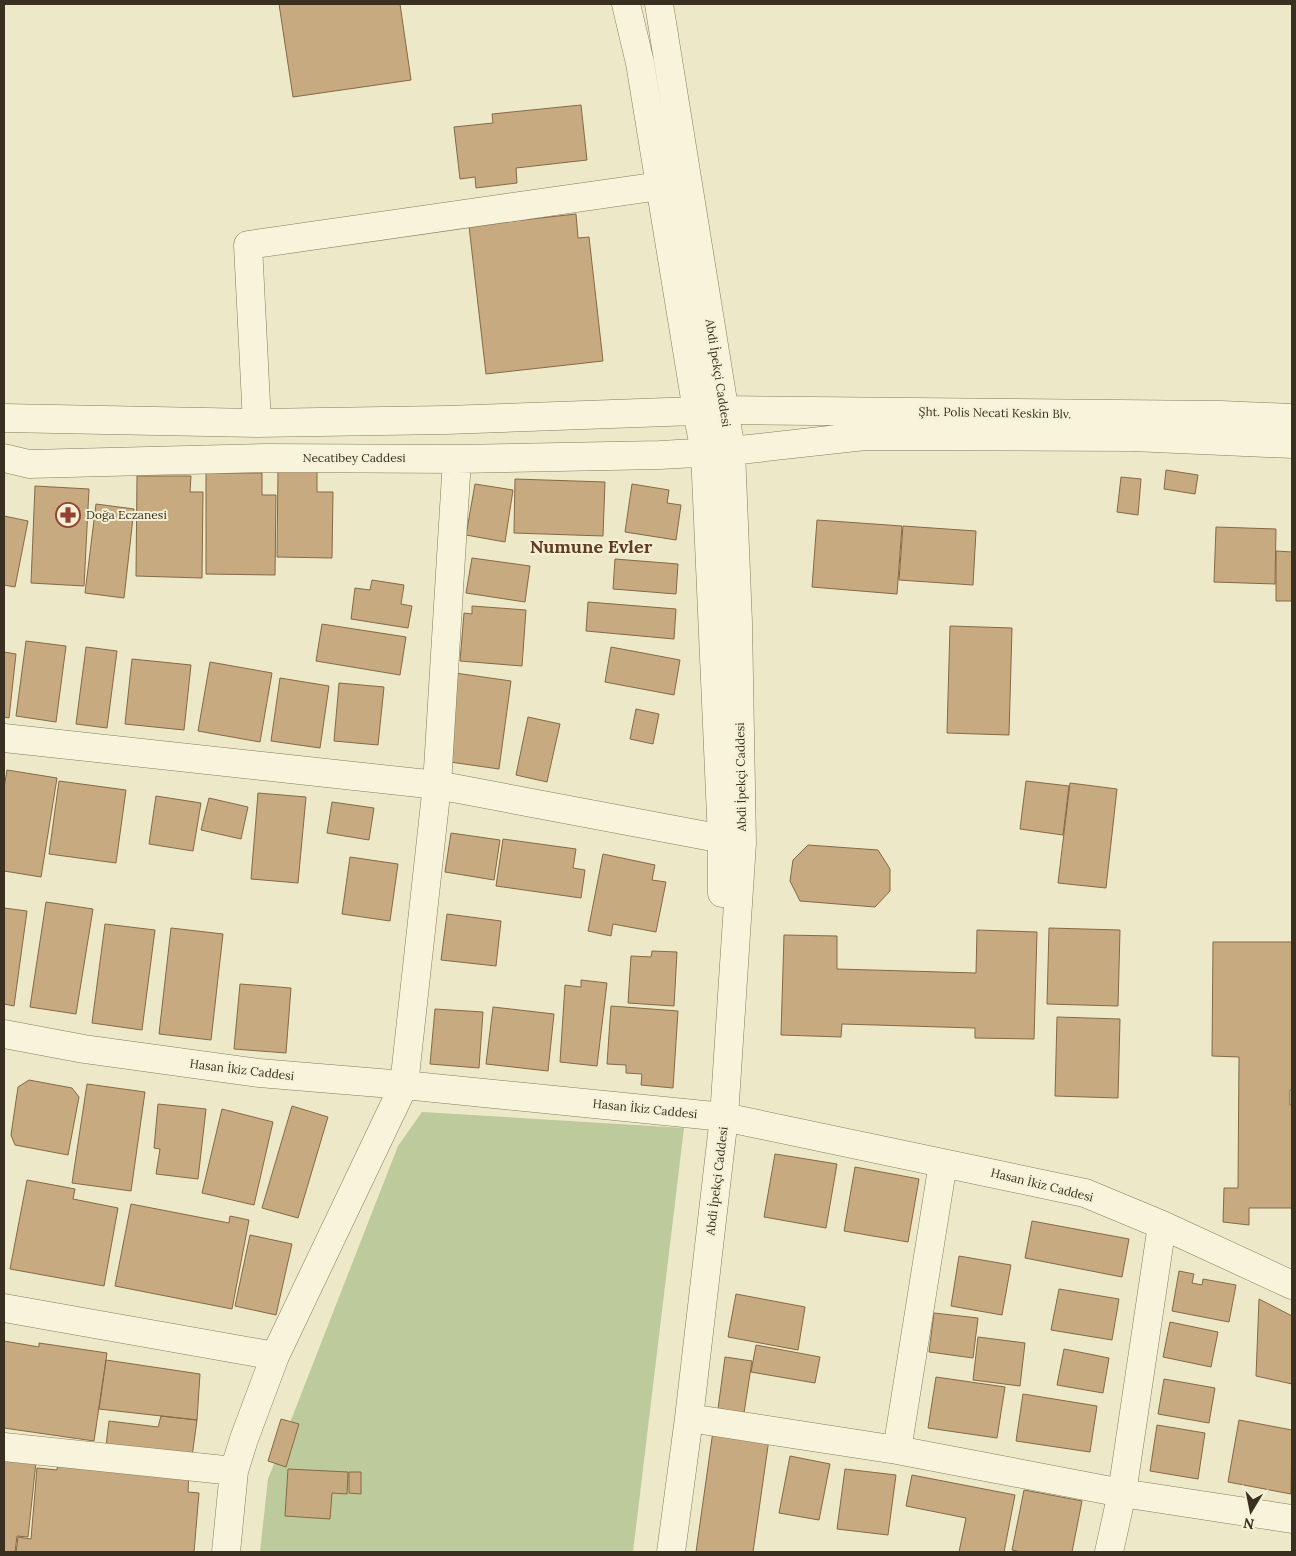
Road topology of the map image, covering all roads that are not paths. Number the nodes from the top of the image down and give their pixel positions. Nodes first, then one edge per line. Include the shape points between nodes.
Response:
1 (626, 4) edge
2 (659, 4) edge
3 (660, 186) junction
4 (710, 411) junction
5 (4, 418) edge
6 (1292, 418) edge
7 (257, 423) junction
8 (1292, 444) edge
9 (718, 452) junction
10 (4, 458) edge
11 (457, 459) junction
12 (4, 738) edge
13 (438, 785) junction
14 (732, 841) junction
15 (4, 1034) edge
16 (404, 1085) junction
17 (724, 1117) junction
18 (943, 1163) junction
19 (1162, 1225) junction
20 (1292, 1286) edge
21 (4, 1308) edge
22 (274, 1356) junction
23 (690, 1418) junction
24 (4, 1447) edge
25 (897, 1450) junction
26 (234, 1471) junction
27 (1122, 1493) junction
28 (1292, 1518) edge
29 (226, 1552) edge
30 (670, 1552) edge
31 (1109, 1552) edge

1 - 3 street, Abdi İpekçi Caddesi via 640,63
2 - 4 street, Abdi İpekçi Caddesi via 706,294
3 - 4 street, Abdi İpekçi Caddesi
3 - 7 street via 248,245
4 - 6 street, Şht. Polis Necati Keskin Blv.
4 - 7 street
4 - 9 street, Abdi İpekçi Caddesi
5 - 7 street
8 - 9 street, Şht. Polis Necati Keskin Blv. via 1132,437 866,436
9 - 11 street, Necatibey Caddesi
9 - 14 street, Abdi İpekçi Caddesi
10 - 11 street, Necatibey Caddesi via 29,464 267,458
11 - 13 street
12 - 13 street
13 - 14 street
13 - 16 street
14 - 17 street, Abdi İpekçi Caddesi
15 - 16 street, Hasan İkiz Caddesi via 84,1049 259,1073
16 - 17 street, Hasan İkiz Caddesi
16 - 22 street
17 - 18 street, Hasan İkiz Caddesi
17 - 23 street, Abdi İpekçi Caddesi
18 - 19 street, Hasan İkiz Caddesi via 1085,1194
18 - 25 street
19 - 20 street, Hasan İkiz Caddesi
19 - 27 street
21 - 22 street
22 - 26 street
23 - 25 street
23 - 30 street, Abdi İpekçi Caddesi
24 - 26 street
25 - 27 street
26 - 29 street
27 - 28 street
27 - 31 street

